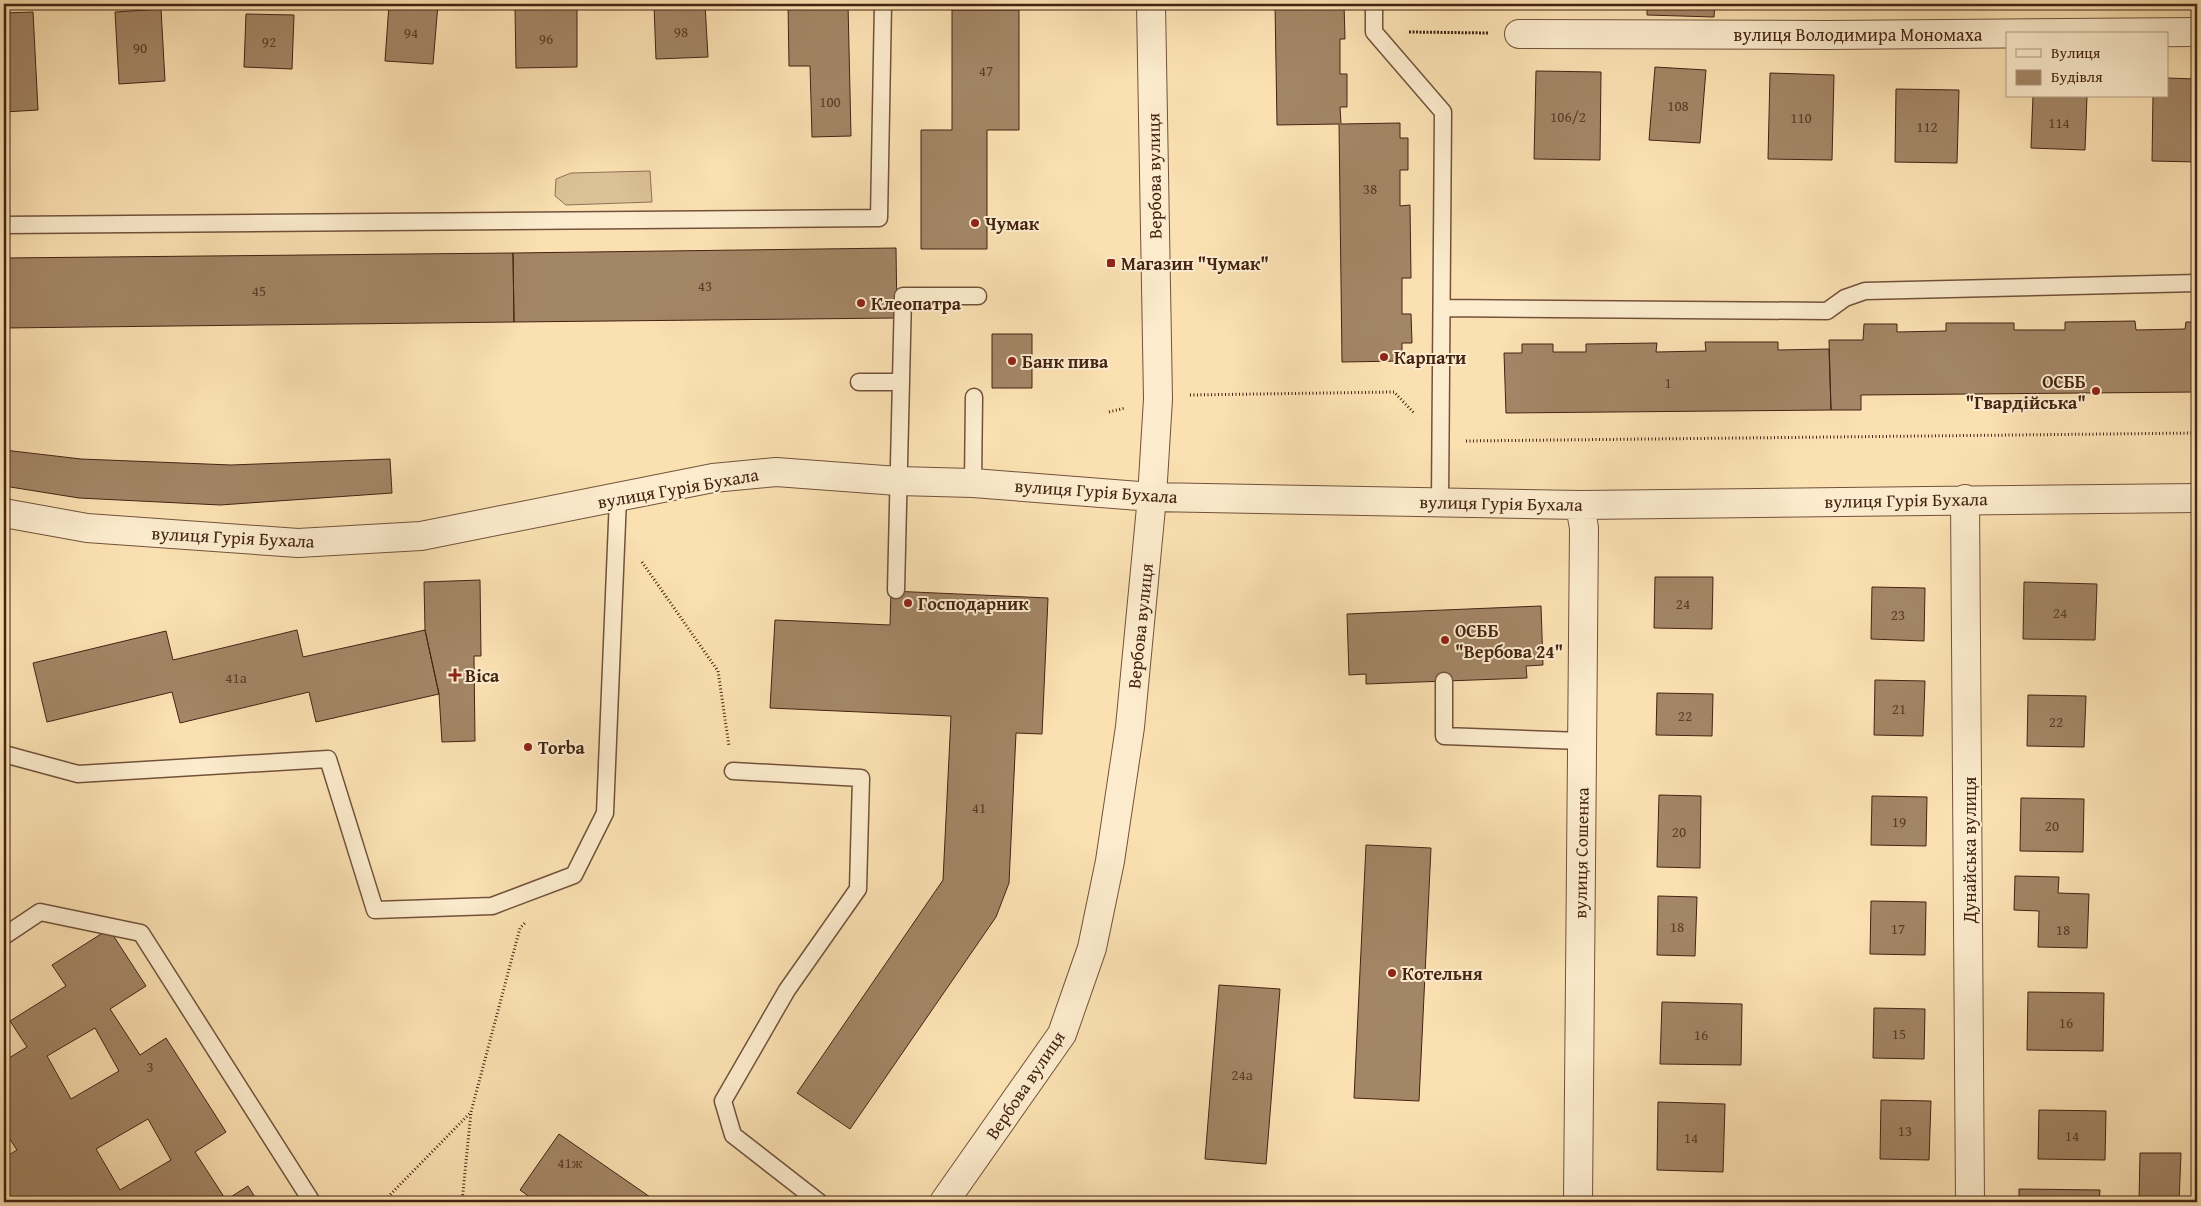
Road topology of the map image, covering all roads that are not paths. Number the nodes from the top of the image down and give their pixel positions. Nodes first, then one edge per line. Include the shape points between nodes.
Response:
1 (883, 4) edge
2 (1151, 4) edge
3 (1374, 4) edge
4 (2168, 32) edge
5 (2197, 32) edge
6 (1506, 33) road end
7 (2006, 34) edge
8 (4, 225) edge
9 (2197, 283) edge
10 (978, 296) dead end
11 (1443, 308) junction
12 (859, 382) dead end
13 (899, 382) junction
14 (974, 397) dead end
15 (898, 481) junction
16 (973, 483) junction
17 (1152, 497) junction
18 (618, 498) junction
19 (2197, 498) edge
20 (1966, 499) junction
21 (1440, 502) junction
22 (1580, 505) junction
23 (4, 513) edge
24 (896, 590) dead end
25 (1444, 681) dead end
26 (1582, 741) junction
27 (4, 754) edge
28 (733, 771) road end
29 (4, 936) edge
30 (312, 1202) edge
31 (819, 1202) edge
32 (944, 1202) edge
33 (1578, 1202) edge
34 (1970, 1202) edge

1 - 8 lane via 878,218
2 - 17 street, Вербова вулиця via 1158,399
3 - 11 lane via 1374,32 1443,112
4 - 5 street, вулиця Володимира Мономаха
6 - 7 street, вулиця Володимира Мономаха
9 - 11 lane via 1865,291 1845,298 1827,311
10 - 13 lane via 903,296
11 - 21 lane
12 - 13 lane
13 - 15 lane
14 - 16 lane
15 - 16 street, вулиця Гурія Бухала
15 - 18 street, вулиця Гурія Бухала via 776,472 714,478
15 - 24 lane
16 - 17 street, вулиця Гурія Бухала
17 - 21 street, вулиця Гурія Бухала
17 - 32 street, Вербова вулиця via 1130,727 1110,861 1092,948 1062,1034
18 - 23 street, вулиця Гурія Бухала via 421,536 298,543 87,528
18 - 27 lane via 605,813 574,875 492,906 375,910 328,759 78,774
19 - 20 street, вулиця Гурія Бухала
20 - 22 street, вулиця Гурія Бухала
20 - 34 street, Дунайська вулиця
21 - 22 street, вулиця Гурія Бухала
22 - 26 street, вулиця Сошенка via 1584,528
25 - 26 lane via 1444,736
26 - 33 street, вулиця Сошенка
28 - 31 lane via 861,778 858,888 787,990 723,1101 733,1135
29 - 30 lane via 40,912 141,933

